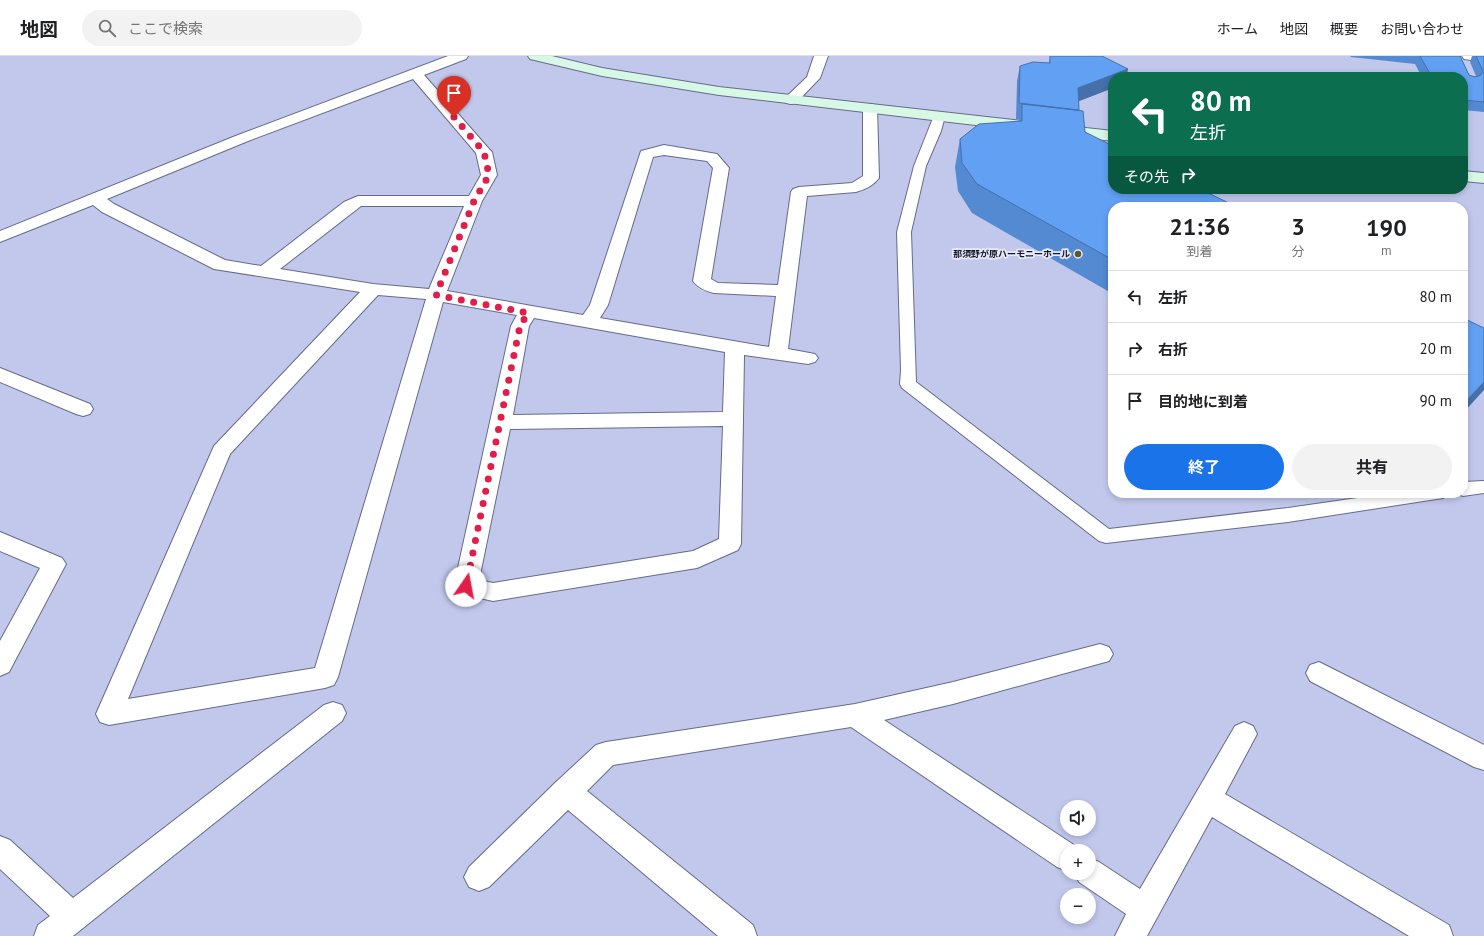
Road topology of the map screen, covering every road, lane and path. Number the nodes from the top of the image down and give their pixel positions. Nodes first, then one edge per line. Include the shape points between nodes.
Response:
1 (461, 56) edge
2 (535, 56) edge
3 (820, 56) edge
4 (1484, 58) edge
5 (1464, 60) edge
6 (415, 73) junction
7 (791, 100) junction
8 (870, 108) junction
9 (939, 116) junction
10 (1108, 135) edge
11 (1468, 176) edge
12 (1484, 178) edge
13 (96, 199) junction
14 (474, 201) junction
15 (0, 237) edge
16 (265, 272) junction
17 (373, 289) junction
18 (786, 291) junction
19 (436, 295) junction
20 (528, 313) junction
21 (588, 323) junction
22 (735, 348) junction
23 (778, 353) junction
24 (808, 358) dead end
25 (0, 374) edge
26 (84, 409) dead end
27 (732, 419) junction
28 (501, 422) junction
29 (1484, 487) edge
30 (1468, 489) edge
31 (1403, 498) edge
32 (0, 540) edge
33 (1100, 654) dead end
34 (0, 665) edge
35 (1319, 673) dead end
36 (332, 713) dead end
37 (855, 715) junction
38 (1244, 734) dead end
39 (1484, 758) edge
40 (566, 791) junction
41 (1207, 800) junction
42 (0, 850) edge
43 (1060, 852) edge
44 (479, 877) dead end
45 (1096, 877) edge
46 (1145, 909) junction
47 (72, 917) junction
48 (49, 936) edge
49 (742, 936) edge
50 (1130, 936) edge
51 (1438, 936) edge

1 - 6 street
2 - 7 street via 656,82
3 - 7 street via 813,78
4 - 5 street
6 - 13 street via 243,138
6 - 14 street via 484,152 489,175
7 - 8 street
8 - 9 street
8 - 18 street via 871,178 856,187 799,192
9 - 10 street
9 - 31 lane via 920,166 904,232 908,384 1106,536 1288,515
11 - 12 street
13 - 15 street
13 - 16 street via 108,208 220,265
14 - 16 street via 358,200
14 - 19 street
16 - 17 street
17 - 19 street
17 - 19 street via 221,451 110,714 325,676
18 - 21 street via 714,288 702,282 721,168 712,157 664,150 646,154 599,305
18 - 23 street
19 - 20 street
20 - 21 street
20 - 28 street via 520,326
21 - 22 street
22 - 23 street
22 - 27 street
23 - 24 street
25 - 26 street
27 - 28 street
27 - 28 street via 730,544 697,559 493,592 466,586
29 - 30 lane
32 - 34 street via 54,564
33 - 37 street via 953,693
35 - 39 street
36 - 47 street
37 - 40 street via 606,754
37 - 43 street
38 - 41 street
40 - 44 street
40 - 49 street
41 - 46 street
41 - 51 street
42 - 47 street
45 - 46 street
46 - 50 street
47 - 48 street

